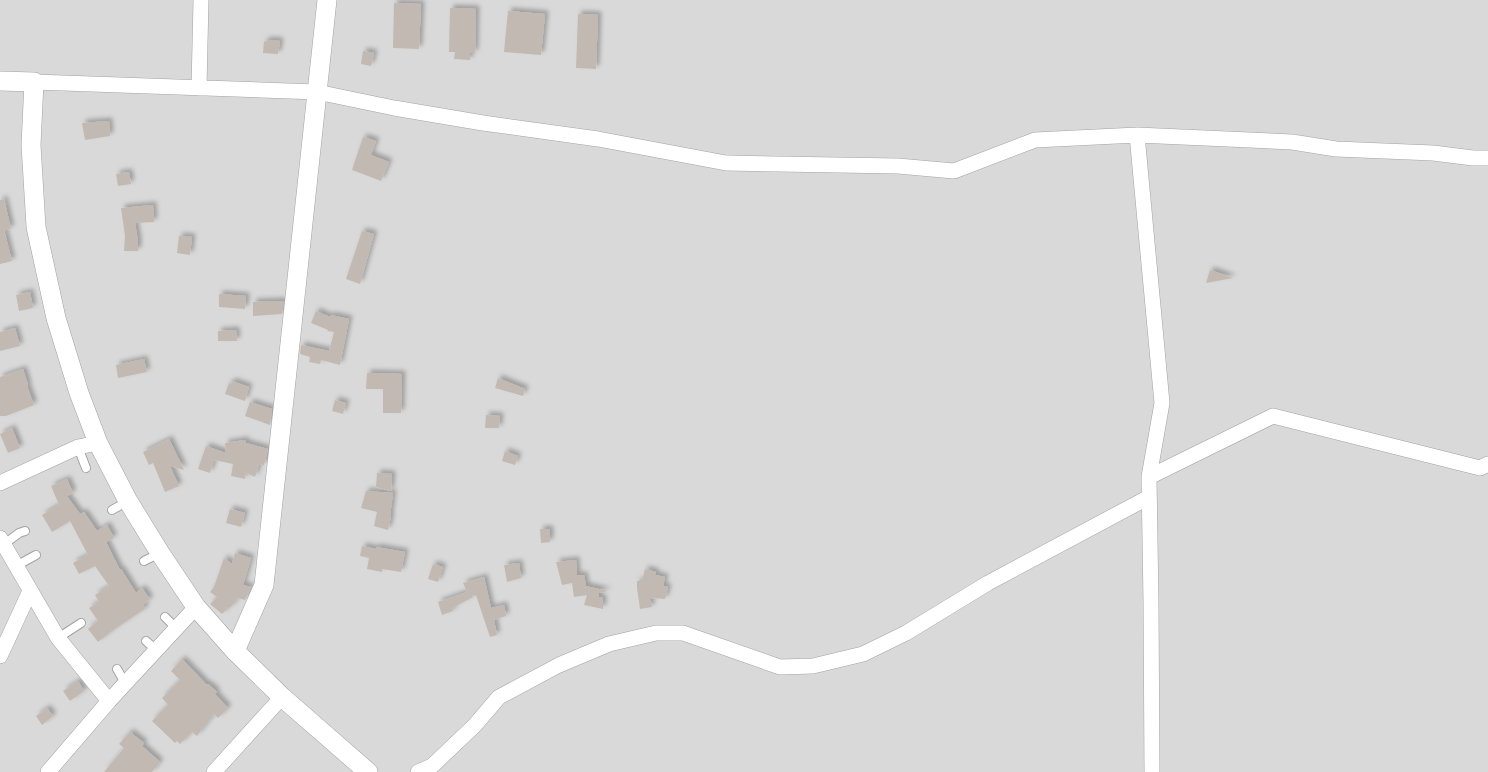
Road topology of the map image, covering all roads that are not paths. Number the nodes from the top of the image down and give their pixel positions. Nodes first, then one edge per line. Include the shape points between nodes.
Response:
1 (201, 0) edge
2 (327, 0) edge
3 (0, 81) edge
4 (34, 82) junction
5 (199, 88) junction
6 (317, 92) junction
7 (1137, 135) junction
8 (1488, 158) edge
9 (98, 443) junction
10 (78, 447) junction
11 (1488, 464) edge
12 (86, 468) dead end
13 (1149, 477) junction
14 (0, 483) edge
15 (1149, 497) junction
16 (25, 531) dead end
17 (2, 542) edge
18 (36, 555) dead end
19 (16, 566) junction
20 (30, 591) junction
21 (196, 607) junction
22 (165, 617) dead end
23 (81, 623) dead end
24 (176, 628) junction
25 (58, 638) junction
26 (235, 651) junction
27 (0, 656) edge
28 (116, 669) dead end
29 (126, 683) junction
30 (282, 697) junction
31 (109, 701) junction
32 (48, 772) edge
33 (214, 772) edge
34 (368, 772) edge
35 (418, 772) edge
36 (1152, 772) edge

1 - 5 street
2 - 6 street
3 - 4 street
4 - 5 street
4 - 9 street via 31,145 36,227 56,318 79,394
5 - 6 street
6 - 7 street via 468,121 598,139 726,163 898,166 954,172 1035,140
6 - 26 street via 264,585
7 - 8 street via 1292,142 1336,149
7 - 13 street via 1162,402
9 - 10 street
9 - 21 street via 120,506 152,557
10 - 12 lane
10 - 14 street
11 - 13 street via 1480,468 1272,416
13 - 15 street
15 - 35 street via 988,583 906,633 863,654 813,666 780,667 683,633 656,633 609,644 559,665 499,698 432,766
15 - 36 street
16 - 17 lane
17 - 19 street
18 - 19 lane
19 - 20 street
20 - 25 street
20 - 27 street
21 - 24 street
21 - 26 street
22 - 24 lane
23 - 25 lane
24 - 29 street via 151,646
25 - 31 street
26 - 30 street
28 - 29 lane
29 - 31 street
30 - 33 street
30 - 34 street
31 - 32 street

